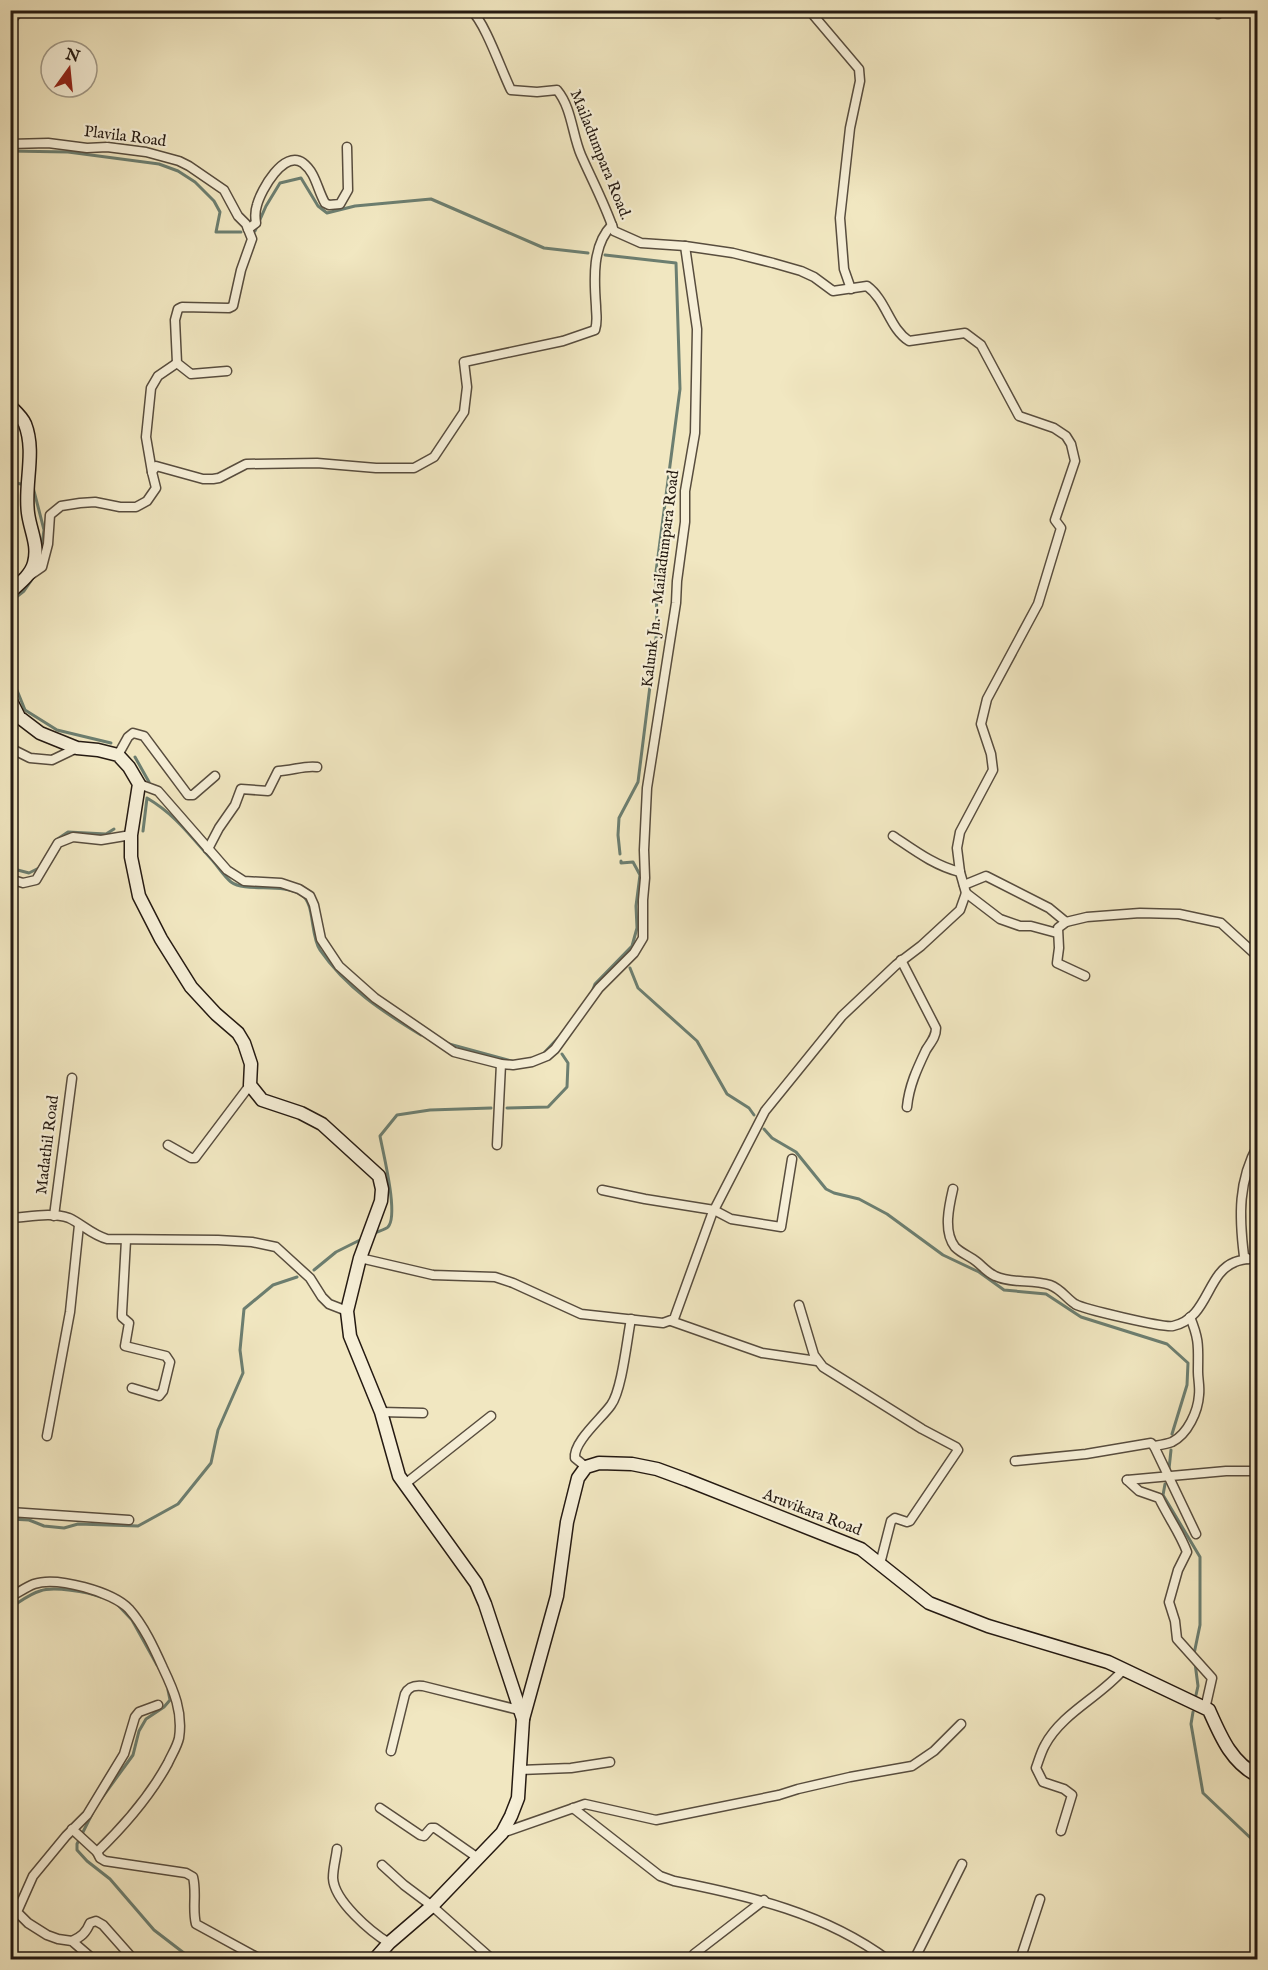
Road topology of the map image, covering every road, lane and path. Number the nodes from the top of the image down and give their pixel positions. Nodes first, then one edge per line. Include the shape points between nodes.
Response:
1 (20, 10) edge
2 (471, 10) edge
3 (809, 10) edge
4 (10, 22) edge
5 (10, 144) edge
6 (347, 147) dead end
7 (612, 225) junction
8 (249, 229) junction
9 (685, 246) junction
10 (851, 289) junction
11 (177, 363) junction
12 (227, 371) dead end
13 (10, 406) edge
14 (152, 472) junction
15 (26, 578) junction
16 (10, 592) edge
17 (10, 699) edge
18 (15, 717) edge
19 (10, 748) edge
20 (77, 748) junction
21 (118, 755) junction
22 (317, 767) dead end
23 (215, 776) dead end
24 (139, 784) junction
25 (131, 835) junction
26 (893, 836) dead end
27 (208, 849) junction
28 (960, 872) junction
29 (10, 879) edge
30 (965, 889) junction
31 (1066, 922) junction
32 (1057, 933) junction
33 (901, 960) junction
34 (1257, 960) edge
35 (1085, 976) dead end
36 (501, 1064) junction
37 (72, 1078) dead end
38 (250, 1085) junction
39 (907, 1107) dead end
40 (168, 1145) dead end
41 (497, 1145) dead end
42 (1257, 1145) edge
43 (792, 1159) dead end
44 (953, 1189) dead end
45 (602, 1190) dead end
46 (714, 1210) junction
47 (54, 1216) junction
48 (10, 1218) edge
49 (79, 1225) junction
50 (126, 1240) junction
51 (360, 1258) junction
52 (1253, 1259) edge
53 (798, 1305) dead end
54 (347, 1311) junction
55 (1190, 1317) junction
56 (631, 1319) junction
57 (671, 1321) junction
58 (818, 1361) junction
59 (132, 1388) dead end
60 (381, 1412) junction
61 (423, 1413) dead end
62 (491, 1416) dead end
63 (47, 1436) dead end
64 (1154, 1446) junction
65 (1015, 1461) dead end
66 (586, 1467) junction
67 (1257, 1470) edge
68 (1168, 1476) junction
69 (405, 1484) junction
70 (10, 1512) edge
71 (129, 1520) dead end
72 (1196, 1534) dead end
73 (880, 1564) junction
74 (10, 1597) edge
75 (1123, 1670) junction
76 (158, 1705) dead end
77 (1205, 1709) junction
78 (521, 1715) junction
79 (961, 1724) dead end
80 (391, 1751) dead end
81 (610, 1762) dead end
82 (520, 1770) junction
83 (1257, 1776) edge
84 (380, 1808) dead end
85 (573, 1808) junction
86 (72, 1829) junction
87 (1061, 1831) dead end
88 (502, 1833) junction
89 (338, 1849) dead end
90 (98, 1852) junction
91 (478, 1858) junction
92 (962, 1864) dead end
93 (382, 1865) dead end
94 (1041, 1899) dead end
95 (764, 1900) junction
96 (432, 1906) junction
97 (72, 1941) junction
98 (389, 1943) junction
99 (694, 1954) dead end
100 (378, 1958) edge
101 (94, 1959) edge
102 (134, 1959) edge
103 (262, 1959) edge
104 (493, 1959) edge
105 (888, 1959) edge
106 (914, 1959) edge
107 (1020, 1959) edge

1 - 4 street
2 - 7 street, Mailadumpara Road. via 511,90 557,90 564,98 581,153
3 - 10 street via 859,69 840,218 844,269
5 - 8 street, Plavila Road via 107,147 179,161 224,190
6 - 8 street via 348,190 340,204 325,203 310,169 300,161 290,161 266,184 256,208 256,223
7 - 9 street, Mailadumpara Road. via 614,231 641,243
7 - 14 street via 601,237 597,255 595,330 563,341 464,362 464,412 434,457 414,468 246,464 213,479 156,466
8 - 11 street via 252,239 233,306 178,309
9 - 10 street, Mailadumpara Road. via 733,253 801,271 833,291
9 - 36 street, Kalunk Jn. - Mailadumpara Road via 697,329 695,433 676,603 647,788 643,938 599,988 555,1049 532,1062
10 - 28 street, Mailadumpara Road. via 867,286 874,292 898,333 909,342 965,333 975,340 1019,416 1062,433 1071,444 1075,459 1055,520 1061,528 1038,604 987,699 981,723 993,770 960,832
11 - 12 street via 191,374
11 - 14 street via 158,376 151,388 146,437
13 - 15 main road via 24,422 29,443 28,515 35,539 34,564
14 - 15 street via 156,488 147,501 136,507 80,503 61,506 50,515 42,567
15 - 16 main road
17 - 18 main road
18 - 20 main road via 40,733
19 - 20 street via 30,758 52,760
20 - 21 main road
21 - 23 street via 128,737 137,733 148,740 188,795
21 - 24 main road
22 - 27 street via 278,771 268,791 241,789
24 - 25 main road
24 - 27 street via 158,791
25 - 29 street via 101,840 73,837 58,843 36,880 23,883
25 - 38 main road via 139,896 191,987 244,1043 251,1064
26 - 28 street via 928,859
27 - 36 street via 227,870 244,881 281,884 310,896 321,939 339,966 375,998 454,1052
28 - 30 street
30 - 31 street via 986,876 1049,908
30 - 32 street via 1000,919
30 - 33 street via 960,910
31 - 32 street
31 - 34 street via 1140,913 1179,914 1221,923
32 - 35 street via 1057,963
33 - 39 street via 936,1028 936,1036 908,1090
33 - 46 street via 842,1016 765,1111
36 - 41 street
37 - 47 street, Madathil Road
38 - 40 street via 195,1158
38 - 51 main road via 262,1100 322,1124 379,1176 381,1201
42 - 52 street via 1240,1195 1239,1223 1244,1256
43 - 46 street via 781,1227 731,1219
44 - 55 street via 949,1238 963,1254 991,1274 1048,1284 1076,1305 1144,1322 1169,1326
45 - 46 street
46 - 57 street
47 - 48 street
47 - 49 street
49 - 50 street via 96,1236
49 - 63 street via 70,1312
50 - 54 street via 218,1240 276,1247 310,1278 329,1304
50 - 59 street via 122,1317 129,1323 125,1346 166,1356 170,1362 159,1396
51 - 54 main road
51 - 56 street via 434,1275 495,1277 581,1314
52 - 55 street via 1234,1262 1226,1268
53 - 58 street
54 - 60 main road via 350,1336
55 - 64 street via 1199,1351 1198,1406 1183,1434 1172,1442
56 - 57 street
56 - 66 street via 615,1398 574,1454
57 - 58 street via 762,1353
58 - 73 street via 958,1450 910,1521 891,1521
60 - 61 street
60 - 69 main road via 399,1476
62 - 69 street
64 - 65 street via 1148,1442 1086,1454
64 - 68 street
66 - 73 main road, Aruvikara Road via 623,1463 657,1469 861,1549
66 - 78 main road via 578,1478 567,1522 557,1596
67 - 68 street
68 - 72 street
68 - 77 street via 1127,1480 1138,1491 1159,1498 1187,1552 1169,1602 1177,1639 1212,1678
69 - 78 main road via 476,1583
70 - 71 street
73 - 75 main road, Aruvikara Road via 929,1603
74 - 90 street via 34,1584 47,1582 113,1597 128,1608 142,1627 173,1690 181,1719 177,1745 139,1807
75 - 77 main road, Aruvikara Road
75 - 87 street via 1059,1726 1045,1745 1036,1768 1043,1782 1072,1795
76 - 86 street via 135,1717 124,1754 87,1815
77 - 83 main road via 1243,1768
78 - 80 street via 423,1686 409,1688
78 - 82 main road
79 - 85 street via 912,1766 779,1796 656,1820 593,1804
81 - 82 street
82 - 88 main road via 518,1798
84 - 91 street via 420,1835 435,1828
85 - 88 street
85 - 95 street via 660,1876
86 - 90 street
86 - 97 street via 33,1876 17,1912 47,1935
88 - 91 main road
89 - 98 street via 333,1878 339,1893 366,1926
90 - 103 street via 106,1861 193,1877 196,1924
91 - 96 main road
92 - 106 street
93 - 96 street
94 - 107 street
95 - 99 street
95 - 105 street via 834,1926
96 - 98 main road
96 - 104 street
97 - 101 street
97 - 102 street via 96,1921
98 - 100 main road

